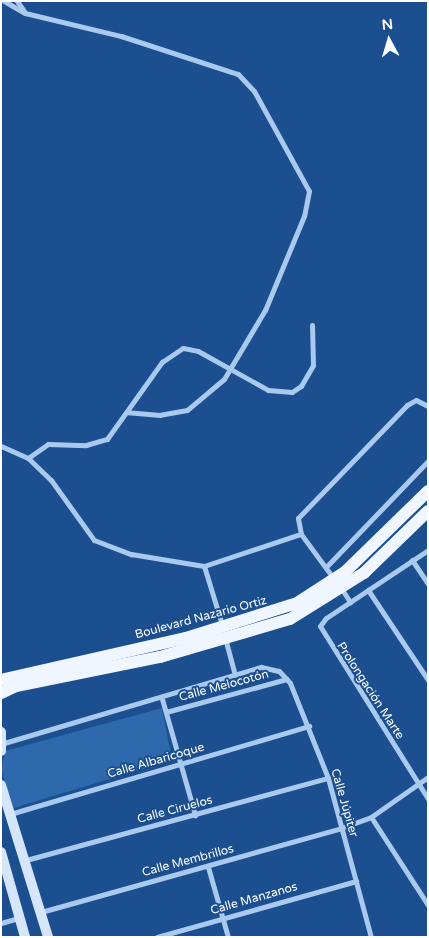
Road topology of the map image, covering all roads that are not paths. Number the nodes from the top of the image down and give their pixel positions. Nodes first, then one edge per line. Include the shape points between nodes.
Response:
1 (4, 1) edge
2 (17, 1) edge
3 (25, 13) junction
4 (312, 326) dead end
5 (228, 370) junction
6 (428, 406) edge
7 (128, 412) junction
8 (1, 446) edge
9 (28, 458) junction
10 (428, 461) edge
11 (428, 491) edge
12 (428, 511) edge
13 (301, 534) junction
14 (428, 550) edge
15 (412, 560) junction
16 (204, 566) junction
17 (326, 566) junction
18 (338, 584) junction
19 (428, 584) edge
20 (368, 590) junction
21 (350, 602) junction
22 (224, 634) junction
23 (235, 675) junction
24 (287, 679) junction
25 (1, 680) edge
26 (428, 680) edge
27 (1, 693) edge
28 (162, 699) junction
29 (166, 712) junction
30 (309, 726) junction
31 (1, 732) edge
32 (2, 747) edge
33 (180, 764) junction
34 (428, 776) edge
35 (328, 778) junction
36 (418, 784) junction
37 (1, 785) edge
38 (428, 799) edge
39 (9, 814) junction
40 (195, 815) junction
41 (371, 817) junction
42 (341, 828) junction
43 (1, 852) edge
44 (26, 860) junction
45 (208, 867) junction
46 (3, 868) edge
47 (356, 881) junction
48 (428, 905) edge
49 (40, 912) junction
50 (19, 918) junction
51 (222, 918) junction
52 (1, 923) edge
53 (25, 937) edge
54 (48, 937) edge
55 (157, 937) edge
56 (228, 937) edge
57 (371, 937) edge

1 - 3 street
2 - 3 street
3 - 5 street via 121,36 238,74 254,91 305,178 309,202 290,254 265,310
4 - 5 street via 313,365 301,386 292,392 268,390
5 - 7 street via 213,391 187,410 160,415
5 - 7 street via 198,351 178,350 162,362
6 - 13 street via 416,400 406,405 296,522
7 - 9 street via 107,439 86,445 48,444
8 - 9 street
9 - 16 street via 51,480 94,540 131,554
10 - 17 street
11 - 18 main road, Boulevard Nazario Ortiz
12 - 18 main road, Boulevard Nazario Ortiz
13 - 16 street
13 - 17 street
14 - 15 street
15 - 19 street
15 - 20 street
16 - 22 street
17 - 18 street
18 - 21 street
18 - 22 main road, Boulevard Nazario Ortiz
20 - 21 street
20 - 26 street
21 - 36 street, Prolongación Marte via 326,618 321,632
22 - 23 street
22 - 25 main road, Boulevard Nazario Ortiz
22 - 27 main road, Boulevard Nazario Ortiz via 110,669 16,686
23 - 24 street via 261,667 279,671
23 - 28 street
24 - 29 street, Calle Melocotón
24 - 30 street, Calle Júpiter
28 - 29 street
28 - 32 street
29 - 33 street
30 - 33 street, Calle Albaricoque
30 - 35 street, Calle Júpiter
31 - 32 street
33 - 39 street, Calle Albaricoque
33 - 40 street
34 - 36 street, Calle Membrillos
35 - 40 street, Calle Ciruelos
35 - 42 street, Calle Júpiter
36 - 38 street, Prolongación Marte
36 - 41 street, Calle Membrillos
37 - 39 street
39 - 44 street
40 - 44 street, Calle Ciruelos
41 - 42 street, Calle Membrillos
41 - 48 street
42 - 45 street, Calle Membrillos
42 - 47 street, Calle Júpiter
43 - 46 street
44 - 49 street
45 - 49 street, Calle Membrillos
45 - 51 street
46 - 50 street
47 - 51 street, Calle Manzanos
47 - 57 street, Calle Júpiter
49 - 54 street
50 - 52 street
50 - 53 street
51 - 55 street, Calle Manzanos
51 - 56 street

